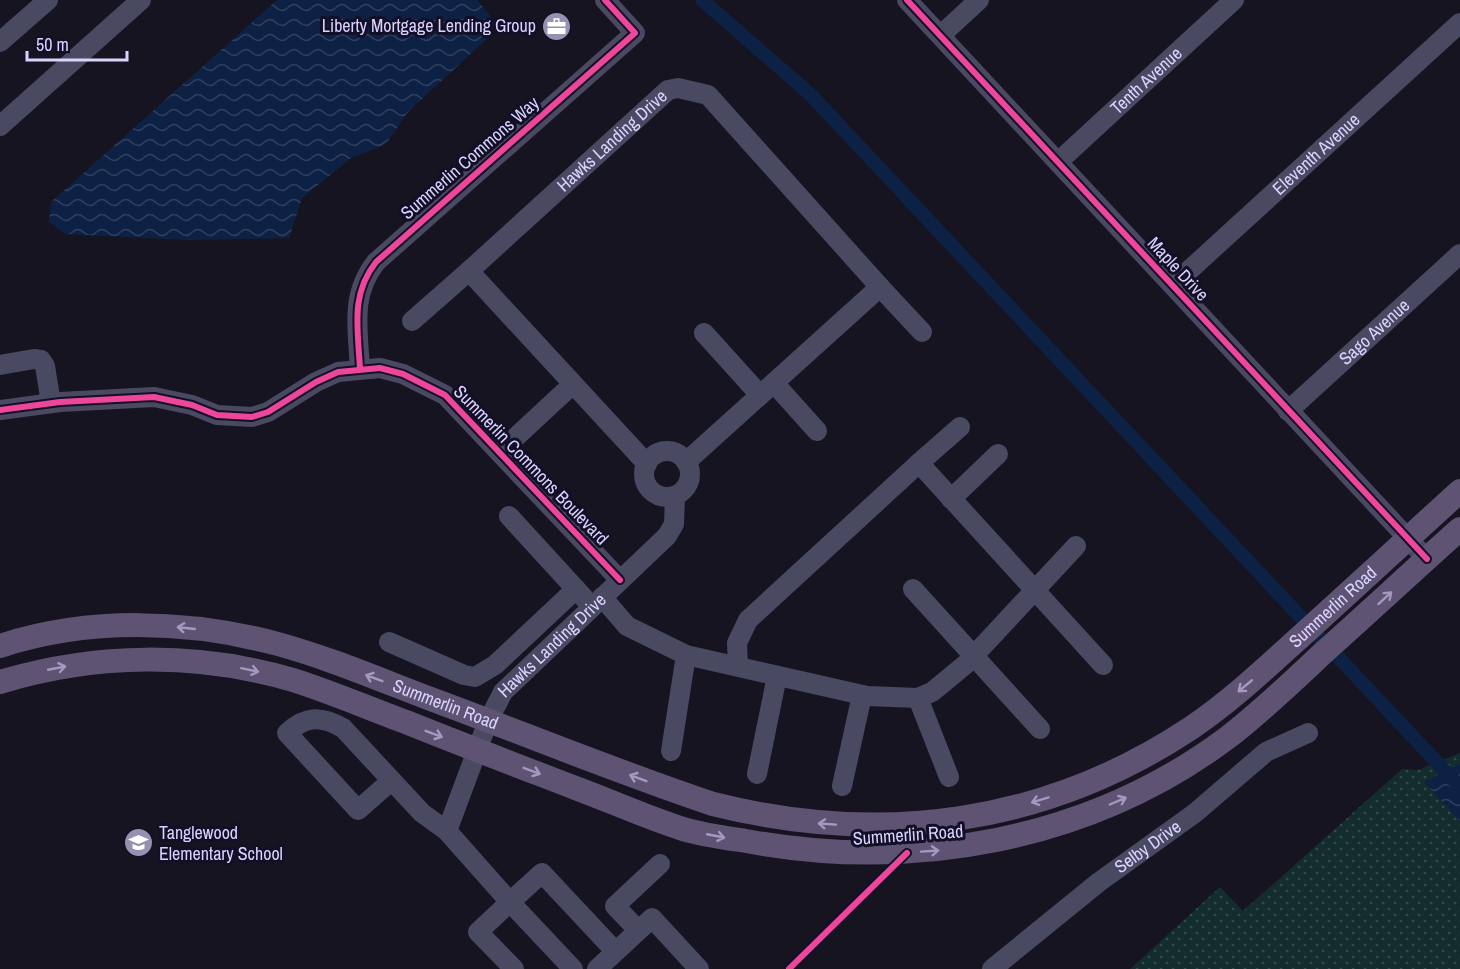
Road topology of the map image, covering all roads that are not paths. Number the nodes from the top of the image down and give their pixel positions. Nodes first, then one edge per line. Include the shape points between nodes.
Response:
1 (48, 0) edge
2 (141, 0) edge
3 (605, 0) edge
4 (907, 0) edge
5 (979, 0) edge
6 (1234, 0) edge
7 (1460, 23) edge
8 (941, 35) junction
9 (0, 42) edge
10 (0, 126) edge
11 (1058, 162) junction
12 (1460, 254) edge
13 (469, 271) junction
14 (1173, 285) junction
15 (880, 287) junction
16 (412, 321) dead end
17 (922, 332) dead end
18 (704, 333) dead end
19 (0, 365) edge
20 (360, 369) junction
21 (573, 384) junction
22 (767, 389) junction
23 (51, 404) junction
24 (0, 410) edge
25 (1288, 411) junction
26 (960, 427) dead end
27 (817, 431) dead end
28 (517, 436) dead end
29 (998, 454) dead end
30 (686, 462) junction
31 (919, 463) junction
32 (647, 464) junction
33 (1460, 491) edge
34 (675, 496) junction
35 (951, 499) junction
36 (509, 516) dead end
37 (1460, 529) edge
38 (1408, 538) junction
39 (1076, 546) dead end
40 (1427, 559) junction
41 (620, 580) junction
42 (576, 589) junction
43 (913, 589) dead end
44 (1034, 589) junction
45 (597, 602) junction
46 (389, 642) dead end
47 (0, 646) edge
48 (686, 655) junction
49 (973, 656) junction
50 (1103, 665) dead end
51 (738, 666) junction
52 (777, 676) junction
53 (0, 682) edge
54 (862, 695) junction
55 (918, 698) junction
56 (488, 721) junction
57 (1040, 729) dead end
58 (1308, 733) dead end
59 (478, 750) junction
60 (671, 751) dead end
61 (757, 774) dead end
62 (949, 777) dead end
63 (391, 781) junction
64 (842, 786) dead end
65 (447, 831) junction
66 (660, 864) dead end
67 (510, 902) junction
68 (638, 930) junction
69 (615, 951) junction
70 (514, 969) edge
71 (573, 969) edge
72 (597, 969) edge
73 (699, 969) edge
74 (992, 969) edge

1 - 9 street
2 - 10 street
3 - 20 street, Summerlin Commons Way via 635,33 376,262 365,276 357,310
4 - 8 street, Maple Drive
5 - 8 street
6 - 11 street, Tenth Avenue
7 - 14 street, Eleventh Avenue
8 - 11 street, Maple Drive
11 - 14 street, Maple Drive
12 - 25 street, Sago Avenue
13 - 15 street, Hawks Landing Drive via 668,90 678,88 708,95
13 - 16 street, Hawks Landing Drive
13 - 21 street
14 - 25 street, Maple Drive
15 - 17 street, Hawks Landing Drive
15 - 22 street
18 - 22 street
19 - 23 street via 41,360
20 - 23 street, Summerlin Commons Boulevard via 338,372 252,417 217,415 192,405 154,398
20 - 41 street, Summerlin Commons Boulevard via 380,368 403,374 446,395
21 - 28 street
21 - 32 street
22 - 27 street
22 - 30 street
23 - 24 street, Summerlin Commons Boulevard
25 - 38 street, Maple Drive
26 - 31 street
29 - 35 street
30 - 32 street via 666,452 658,453
30 - 34 street, Hawks Landing Drive via 689,481
31 - 35 street
31 - 51 street via 748,620 737,643
32 - 34 street via 645,479 653,492
33 - 38 main road, Summerlin Road
34 - 41 street, Hawks Landing Drive via 674,524 667,536
35 - 44 street
36 - 42 street
37 - 40 main road, Summerlin Road
38 - 40 street, Maple Drive
38 -> 56 main road, Summerlin Road via 1289,647 1207,716 1160,748 1079,787 1016,807 942,822 904,826 799,822 713,804
39 - 44 street
59 -> 40 main road, Summerlin Road via 686,830 824,853 943,850 1019,836 1127,797 1226,738
41 - 45 street, Hawks Landing Drive
42 - 45 street
42 - 46 street via 495,665 475,677
43 - 49 street
44 - 49 street
44 - 50 street
45 - 48 street via 627,626
45 - 56 street, Hawks Landing Drive via 503,692
56 -> 47 main road, Summerlin Road via 302,651 232,633 181,627 106,626 34,636
48 - 51 street
48 - 60 street
49 - 55 street via 932,692
49 - 57 street
51 - 52 street
52 - 54 street
52 - 61 street
53 -> 59 main road, Summerlin Road via 111,660 211,663 313,687
54 - 55 street
54 - 64 street
55 - 62 street
56 - 59 street, Hawks Landing Drive
58 - 74 street, Selby Drive via 1266,752 1195,813 1099,882
59 - 65 street, Hawks Landing Drive
63 - 63 street via 343,728 329,720 314,717 296,724 287,733 358,810
63 - 65 street via 422,813
65 - 67 street
66 - 68 street via 615,906
67 - 69 street via 542,873
67 - 70 street via 478,932
67 - 71 street
68 - 69 street
68 - 73 street via 652,918
69 - 72 street

